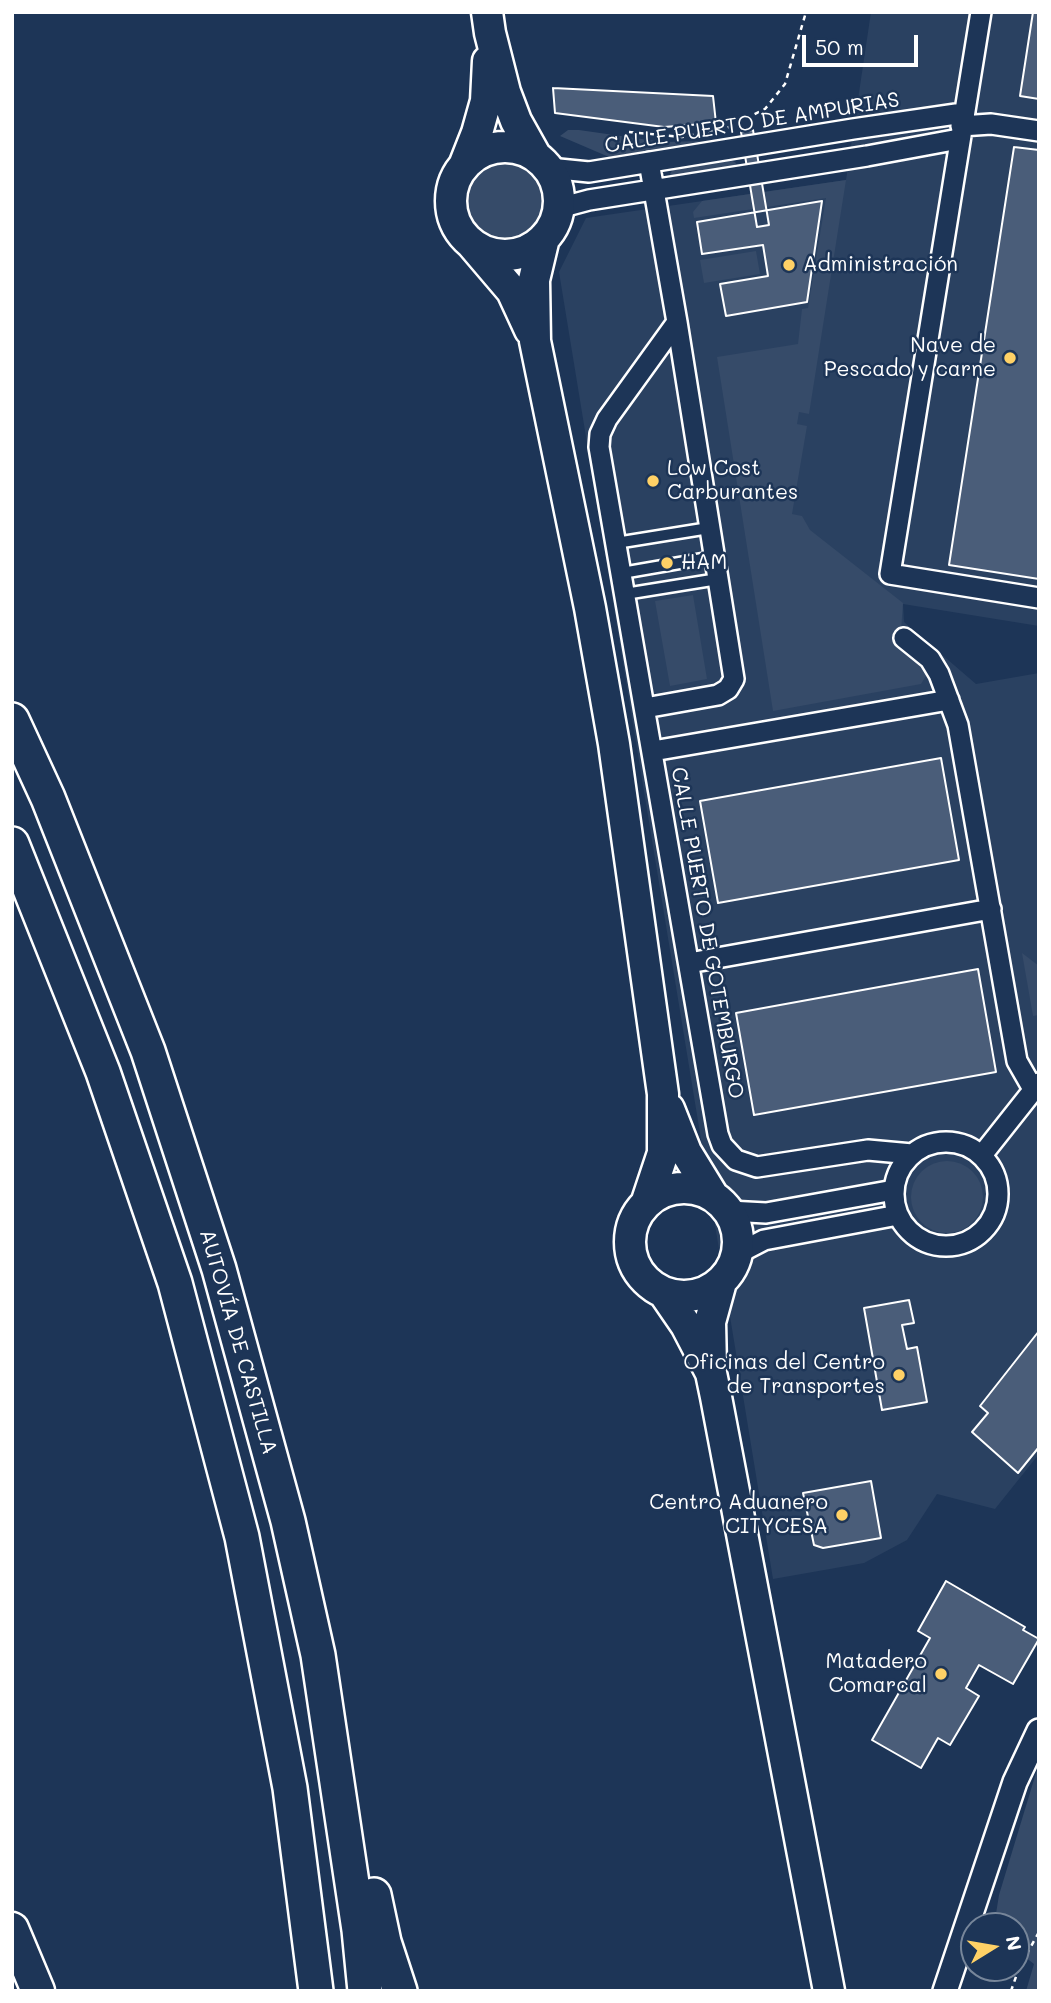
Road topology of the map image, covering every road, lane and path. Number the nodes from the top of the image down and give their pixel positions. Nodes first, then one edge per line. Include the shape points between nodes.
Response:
1 (806, 12) edge
2 (981, 12) edge
3 (488, 22) edge
4 (961, 126) junction
5 (1039, 131) edge
6 (629, 132) dead end
7 (542, 162) junction
8 (649, 162) junction
9 (464, 166) junction
10 (653, 189) junction
11 (559, 208) junction
12 (544, 238) junction
13 (472, 244) junction
14 (677, 322) junction
15 (535, 341) junction
16 (709, 528) junction
17 (616, 543) junction
18 (714, 557) junction
19 (622, 573) junction
20 (718, 579) junction
21 (625, 594) junction
22 (1039, 598) edge
23 (904, 638) dead end
24 (949, 699) junction
25 (645, 708) junction
26 (12, 720) edge
27 (653, 751) junction
28 (12, 844) edge
29 (991, 909) junction
30 (689, 963) junction
31 (1036, 1086) edge
32 (663, 1094) junction
33 (912, 1154) junction
34 (982, 1156) junction
35 (894, 1190) junction
36 (647, 1201) junction
37 (721, 1203) junction
38 (898, 1215) junction
39 (737, 1254) junction
40 (721, 1282) junction
41 (664, 1293) junction
42 (710, 1373) junction
43 (318, 1655) junction
44 (1039, 1731) edge
45 (12, 1929) edge
46 (1039, 1932) edge
47 (12, 1983) edge
48 (15, 1991) edge
49 (38, 1991) edge
50 (316, 1991) edge
51 (365, 1991) edge
52 (400, 1991) edge
53 (829, 1991) edge
54 (945, 1991) edge
55 (1011, 1991) edge

1 - 6 path via 785,84 765,108 727,128 682,137
2 - 4 street
3 - 7 main road via 516,121
3 - 9 main road via 486,101
4 - 5 street via 991,124
4 - 8 street, CALLE PUERTO DE AMPURIAS via 853,129
4 - 10 street via 867,156
4 - 22 street via 890,574
7 - 8 street, CALLE PUERTO DE AMPURIAS via 589,172
7 - 9 main road via 517,148 497,147 479,153
7 - 11 main road via 558,187
8 - 10 street
9 - 13 main road via 451,198 460,231
10 - 11 street
10 - 14 street
11 - 12 main road
12 - 13 main road via 524,252 506,255
12 - 15 main road via 534,280
13 - 15 main road via 512,291
14 - 16 street
14 - 17 street, CALLE PUERTO DE GOTEMBURGO via 600,434
15 - 32 main road via 612,730
16 - 17 lane
16 - 18 street
17 - 19 street, CALLE PUERTO DE GOTEMBURGO
18 - 19 lane
18 - 20 street
19 - 21 street, CALLE PUERTO DE GOTEMBURGO
20 - 21 lane
20 - 25 street via 734,679 718,695
21 - 25 street, CALLE PUERTO DE GOTEMBURGO
23 - 24 street via 930,659
24 - 27 street
24 - 29 street via 958,725
25 - 27 street, CALLE PUERTO DE GOTEMBURGO
26 - 43 highway, AUTOVÍA DE CASTILLA via 48,798 148,1051 219,1269 288,1521
27 - 30 street, CALLE PUERTO DE GOTEMBURGO
28 - 50 highway, AUTOVÍA DE CASTILLA via 103,1072 175,1283 242,1537 290,1788
29 - 30 street
29 - 31 street via 1017,1061
30 - 33 street, CALLE PUERTO DE GOTEMBURGO via 718,1134 736,1160 757,1167 868,1150
31 - 34 street
32 - 36 main road via 663,1153
32 - 37 main road via 686,1152
33 - 34 street via 947,1141 966,1145
33 - 35 street
34 - 38 street via 993,1168 999,1186 991,1223 978,1237 942,1247 908,1231
35 - 37 street via 766,1213
35 - 38 street
36 - 37 main road via 667,1190 691,1188
36 - 41 main road via 634,1219 629,1241 633,1263 646,1281
37 - 39 main road via 737,1232
38 - 39 street via 764,1240
39 - 40 main road
40 - 41 main road via 704,1293 684,1297
40 - 42 main road via 710,1322
41 - 42 main road
42 - 53 main road
43 - 51 highway, AUTOVÍA DE CASTILLA
43 - 52 highway via 384,1942
44 - 54 street via 1015,1782
45 - 49 highway
46 - 55 path via 1018,1968
47 - 48 highway

